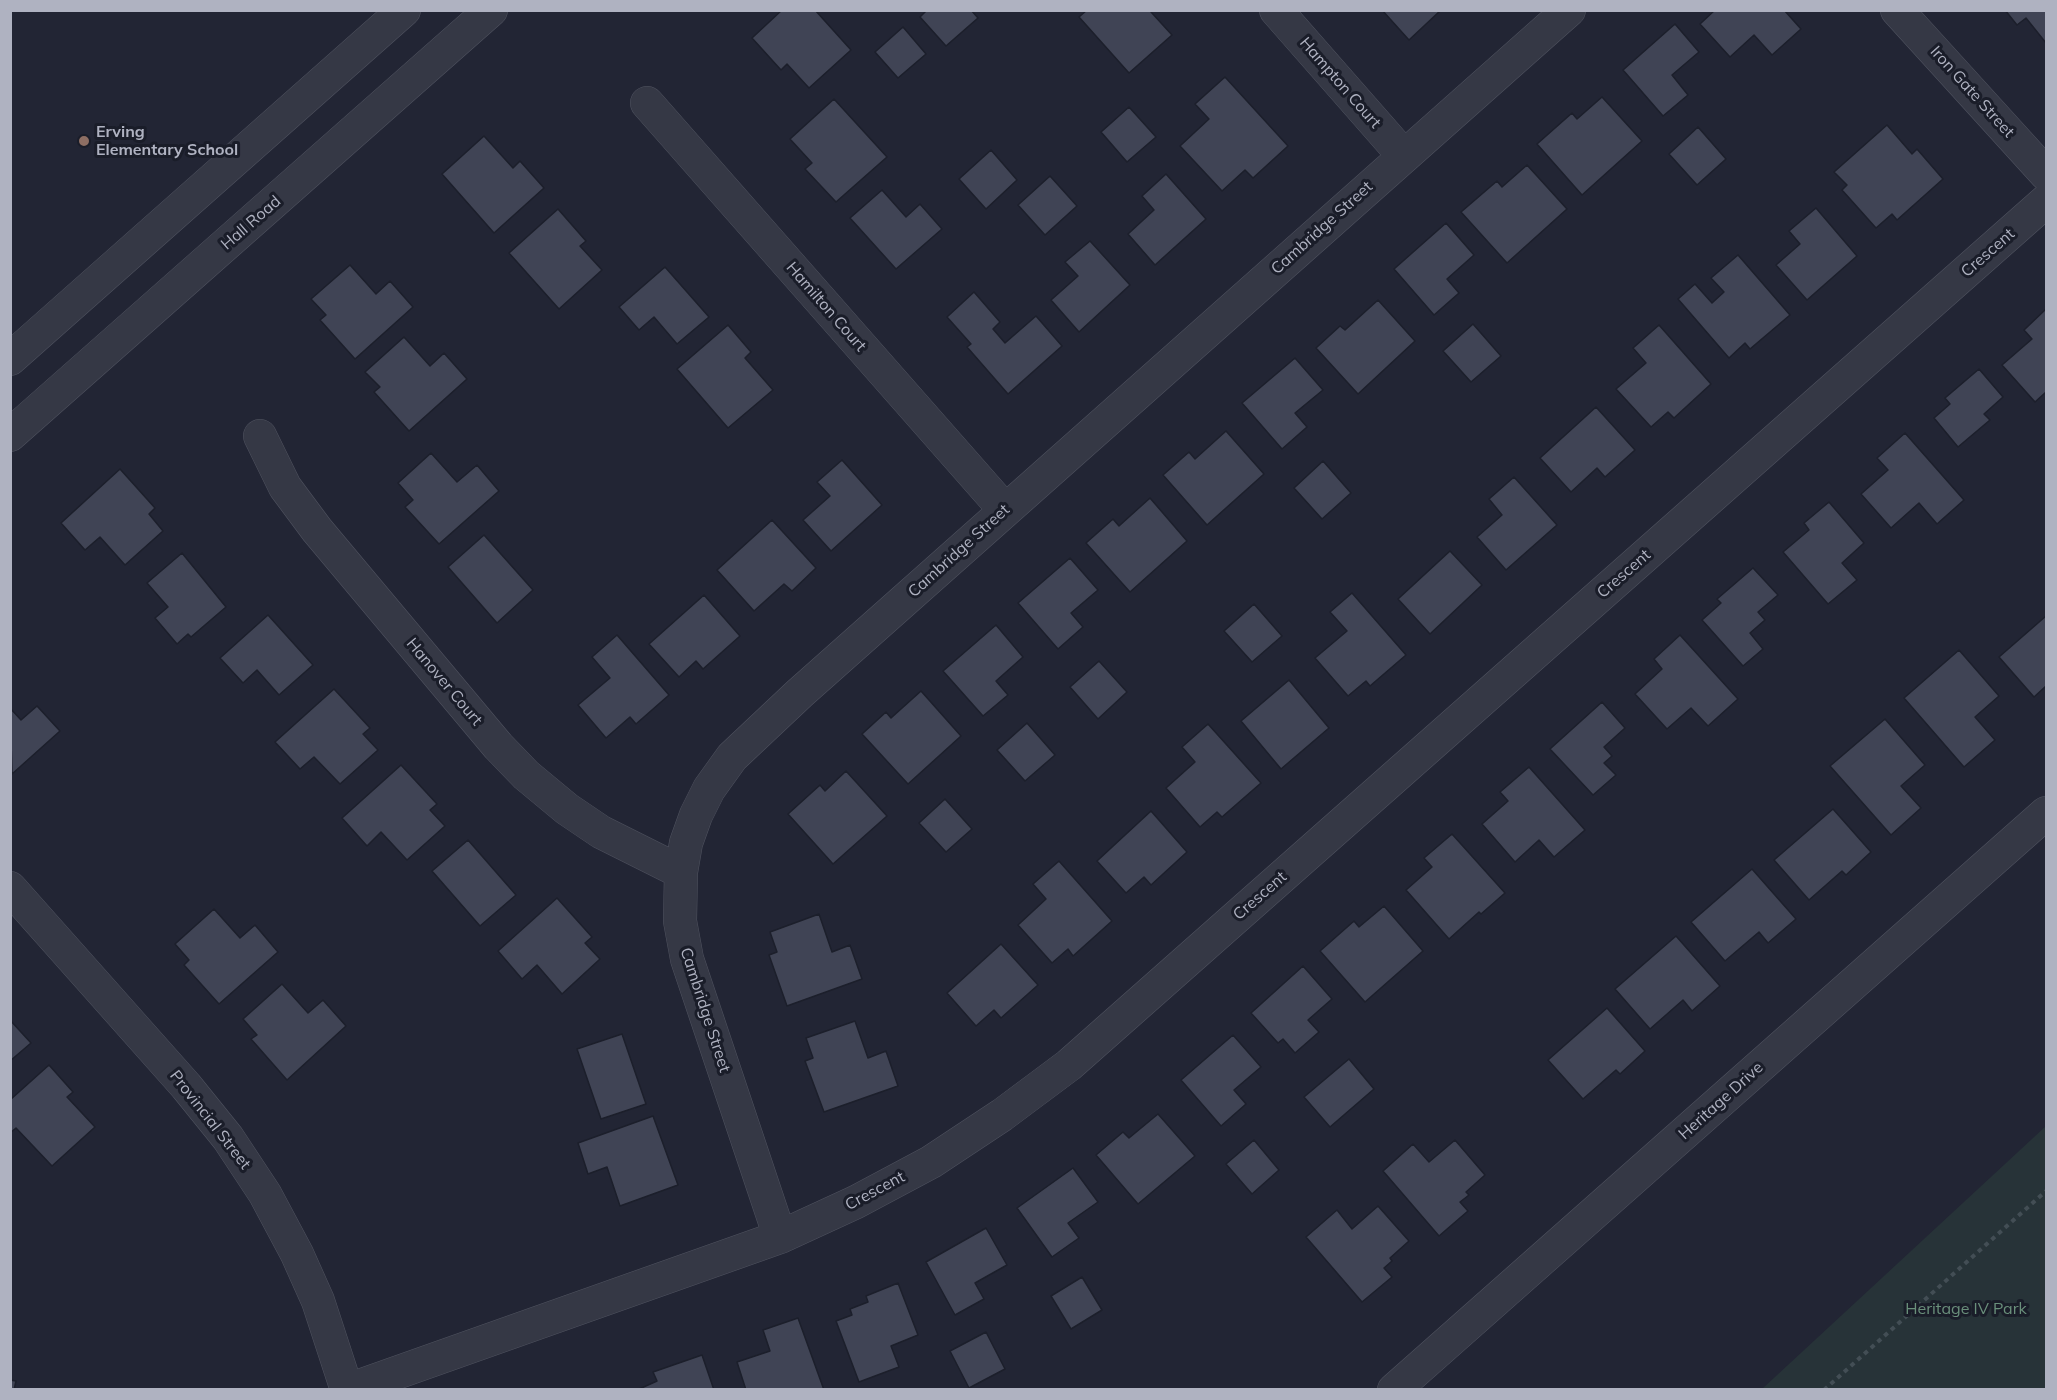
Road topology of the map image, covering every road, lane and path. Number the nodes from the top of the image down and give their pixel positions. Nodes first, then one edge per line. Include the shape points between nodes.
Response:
1 (404, 10) edge
2 (491, 10) edge
3 (1276, 10) edge
4 (1569, 10) edge
5 (1897, 10) edge
6 (647, 103) dead end
7 (1404, 156) junction
8 (2046, 174) edge
9 (2046, 201) edge
10 (10, 359) edge
11 (10, 435) edge
12 (260, 436) dead end
13 (1005, 510) junction
14 (2046, 813) edge
15 (681, 872) junction
16 (10, 888) edge
17 (2046, 1191) edge
18 (780, 1237) junction
19 (347, 1389) edge
20 (1394, 1389) edge
21 (1824, 1389) edge

1 - 10 street
2 - 11 street, Hall Road
3 - 7 street, Hampton Court
4 - 7 street, Cambridge Street
5 - 8 street, Iron Gate Street
6 - 13 street, Hamilton Court
7 - 13 street, Cambridge Street
9 - 18 street, Crescent via 1069,1065 931,1162
12 - 15 street, Hanover Court via 285,487 317,530 498,747 567,810 601,832
13 - 15 street, Cambridge Street via 732,757 696,815
14 - 20 street, Heritage Drive
15 - 18 street, Cambridge Street via 680,921 687,959
16 - 19 street, Provincial Street via 186,1086 266,1194 318,1301
17 - 21 path
18 - 19 street, Crescent

